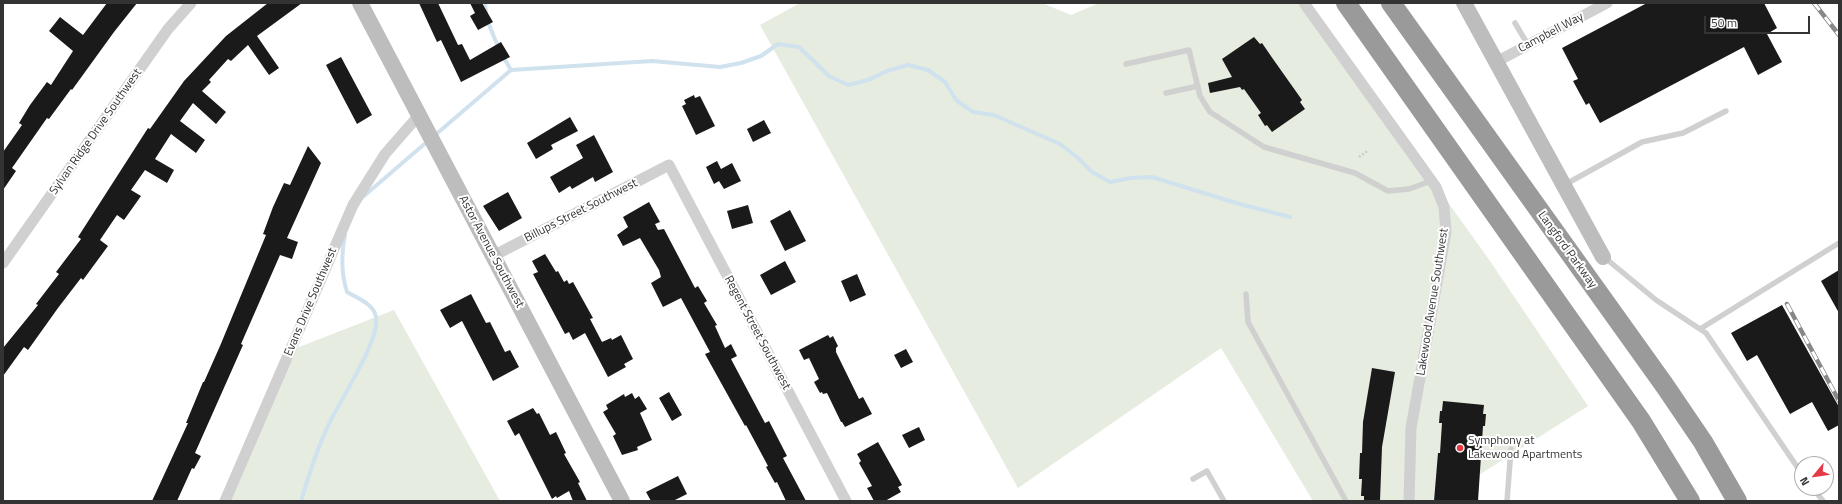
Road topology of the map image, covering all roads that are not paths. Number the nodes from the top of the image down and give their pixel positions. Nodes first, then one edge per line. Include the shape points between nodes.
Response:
1 (192, 3) edge
2 (360, 3) edge
3 (1304, 3) edge
4 (1346, 3) edge
5 (1391, 3) edge
6 (1464, 3) edge
7 (1607, 3) edge
8 (1593, 6) edge
9 (1515, 23) dead end
10 (1528, 45) junction
11 (1496, 62) junction
12 (1126, 64) dead end
13 (1198, 86) junction
14 (1166, 93) dead end
15 (1726, 111) dead end
16 (419, 115) junction
17 (669, 165) joint
18 (1431, 181) junction
19 (1564, 186) junction
20 (1839, 243) edge
21 (493, 256) junction
22 (1603, 257) joint
23 (3, 263) edge
24 (1246, 294) dead end
25 (1700, 329) junction
26 (1511, 449) dead end
27 (1794, 462) edge
28 (1193, 479) dead end
29 (225, 501) edge
30 (622, 501) edge
31 (846, 501) edge
32 (1224, 501) edge
33 (1346, 501) edge
34 (1409, 501) edge
35 (1507, 501) edge
36 (1690, 501) edge
37 (1737, 501) edge

1 - 23 street, Sylvan Ridge Drive Southwest via 168,29
2 - 16 street, Astor Avenue Southwest
3 - 18 street, Lakewood Avenue Southwest
4 - 36 highway via 1641,421
5 - 37 highway, Langford Parkway via 1665,386 1703,442
6 - 11 street
7 - 8 street, Campbell Way
8 - 10 street, Campbell Way
9 - 10 lane
10 - 11 street, Campbell Way
11 - 19 street
12 - 13 lane via 1190,50
13 - 14 lane
13 - 18 lane via 1200,96 1210,112 1264,147 1355,174 1388,191 1409,189
15 - 19 lane via 1683,134 1642,142
16 - 21 street, Astor Avenue Southwest
16 - 29 street, Evans Drive Southwest via 385,154 353,205
17 - 21 street, Billups Street Southwest
17 - 31 street, Regent Street Southwest
18 - 34 street, Lakewood Avenue Southwest via 1444,206 1446,232 1411,428
19 - 22 street
20 - 25 lane
21 - 30 street, Astor Avenue Southwest
22 - 25 lane via 1656,300
24 - 33 lane via 1248,322
25 - 27 lane via 1706,333
26 - 35 lane
28 - 32 lane via 1207,471

